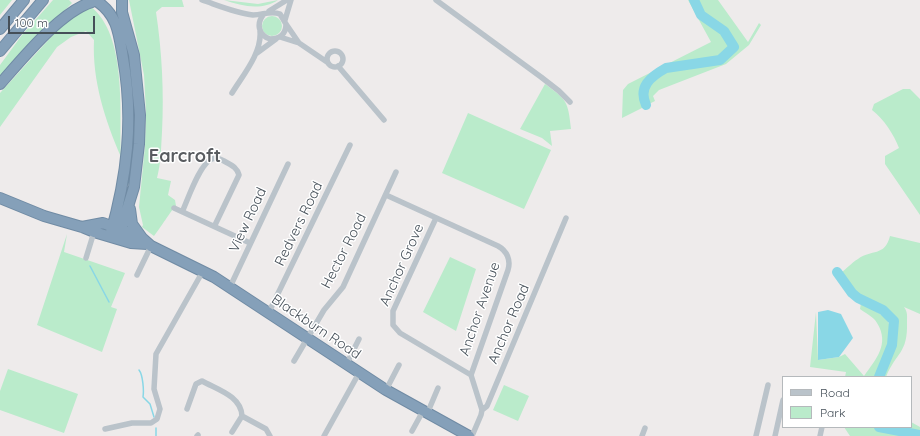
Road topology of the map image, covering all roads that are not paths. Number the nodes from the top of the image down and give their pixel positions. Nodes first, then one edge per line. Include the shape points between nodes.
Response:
1 (24, 0) edge
2 (43, 0) edge
3 (122, 0) edge
4 (202, 0) edge
5 (287, 0) edge
6 (291, 0) edge
7 (436, 0) edge
8 (96, 1) edge
9 (266, 13) junction
10 (247, 14) junction
11 (286, 22) junction
12 (0, 29) edge
13 (259, 29) junction
14 (279, 38) junction
15 (299, 43) junction
16 (0, 51) edge
17 (313, 52) junction
18 (330, 53) junction
19 (254, 56) junction
20 (327, 62) junction
21 (338, 66) junction
22 (0, 84) edge
23 (232, 93) dead end
24 (570, 102) dead end
25 (384, 120) dead end
26 (350, 145) dead end
27 (288, 164) dead end
28 (396, 172) dead end
29 (386, 195) junction
30 (0, 198) edge
31 (130, 203) junction
32 (174, 208) dead end
33 (183, 210) junction
34 (117, 213) junction
35 (436, 218) junction
36 (566, 218) dead end
37 (103, 223) junction
38 (215, 225) junction
39 (82, 227) junction
40 (94, 232) junction
41 (116, 233) junction
42 (147, 243) junction
43 (250, 243) junction
44 (86, 258) dead end
45 (203, 271) junction
46 (137, 275) dead end
47 (230, 287) junction
48 (269, 312) junction
49 (308, 338) junction
50 (359, 339) dead end
51 (294, 361) dead end
52 (346, 365) junction
53 (399, 365) dead end
54 (359, 373) junction
55 (471, 375) junction
56 (768, 385) dead end
57 (438, 388) dead end
58 (386, 390) junction
59 (187, 409) dead end
60 (782, 409) edge
61 (482, 410) junction
62 (424, 412) junction
63 (242, 416) junction
64 (644, 428) dead end
65 (105, 429) dead end
66 (412, 431) dead end
67 (232, 432) dead end
68 (454, 433) edge
69 (270, 436) edge
70 (324, 436) edge
71 (470, 436) edge
72 (642, 436) edge
73 (756, 436) edge
74 (775, 436) edge

1 - 12 highway
2 - 16 highway
3 - 31 highway via 122,12 134,55 140,115 139,144
4 - 10 street
5 - 9 street
6 - 11 street
7 - 24 street via 541,77
8 - 22 highway via 77,8 42,39
8 - 34 highway via 112,14 116,24 130,101 128,149
9 - 10 street
9 - 11 street via 280,14
9 - 13 street via 259,22
10 - 13 street
11 - 14 street via 285,31
11 - 15 street
13 - 14 street via 266,37
13 - 19 street via 259,42
14 - 15 street
14 - 19 street
15 - 17 street
17 - 18 street
17 - 20 street
18 - 20 street
18 - 21 street via 336,51 342,56 343,61
19 - 23 street
20 - 21 street via 331,66
21 - 25 street
26 - 48 street, Redvers Road
27 - 43 street, View Road
28 - 29 street, Hector Road
29 - 35 street, Anchor Avenue
29 - 49 street, Hector Road via 343,287 324,310
30 - 39 highway, Blackburn Road via 44,216
31 - 41 highway
31 - 42 highway via 132,224
32 - 33 street
33 - 38 street
33 - 38 street via 203,167 212,158 233,165 239,175
34 - 37 highway
34 - 41 highway
35 - 55 street, Anchor Avenue via 498,246 505,250 509,258 508,270
35 - 55 street, Anchor Grove via 394,308 392,321 400,333
36 - 61 street, Anchor Road via 487,406
37 - 39 highway, Blackburn Road
37 - 41 highway, Blackburn Road
38 - 43 street
39 - 40 highway, Blackburn Road
40 - 41 highway, Blackburn Road
40 - 44 street
41 - 42 highway, Blackburn Road via 132,243
42 - 45 highway, Blackburn Road
42 - 46 street
43 - 47 street, View Road
45 - 47 highway, Blackburn Road
45 - 65 street via 156,354 154,389 160,409 157,419 151,423 132,422
47 - 48 highway, Blackburn Road
48 - 49 highway, Blackburn Road
49 - 51 street, Hector Road
49 - 52 highway, Blackburn Road
50 - 52 street
52 - 54 highway, Blackburn Road
53 - 58 street
54 - 58 highway, Blackburn Road
54 - 70 street
55 - 61 street, Anchor Avenue
56 - 73 street
57 - 62 street
58 - 62 highway, Blackburn Road
59 - 63 street via 196,384 202,381 237,400 242,408
60 - 74 street
61 - 71 street, Anchor Road
62 - 66 street
62 - 68 highway, Blackburn Road
63 - 67 street
63 - 69 street via 266,429
64 - 72 street
68 - 71 highway, Blackburn Road

